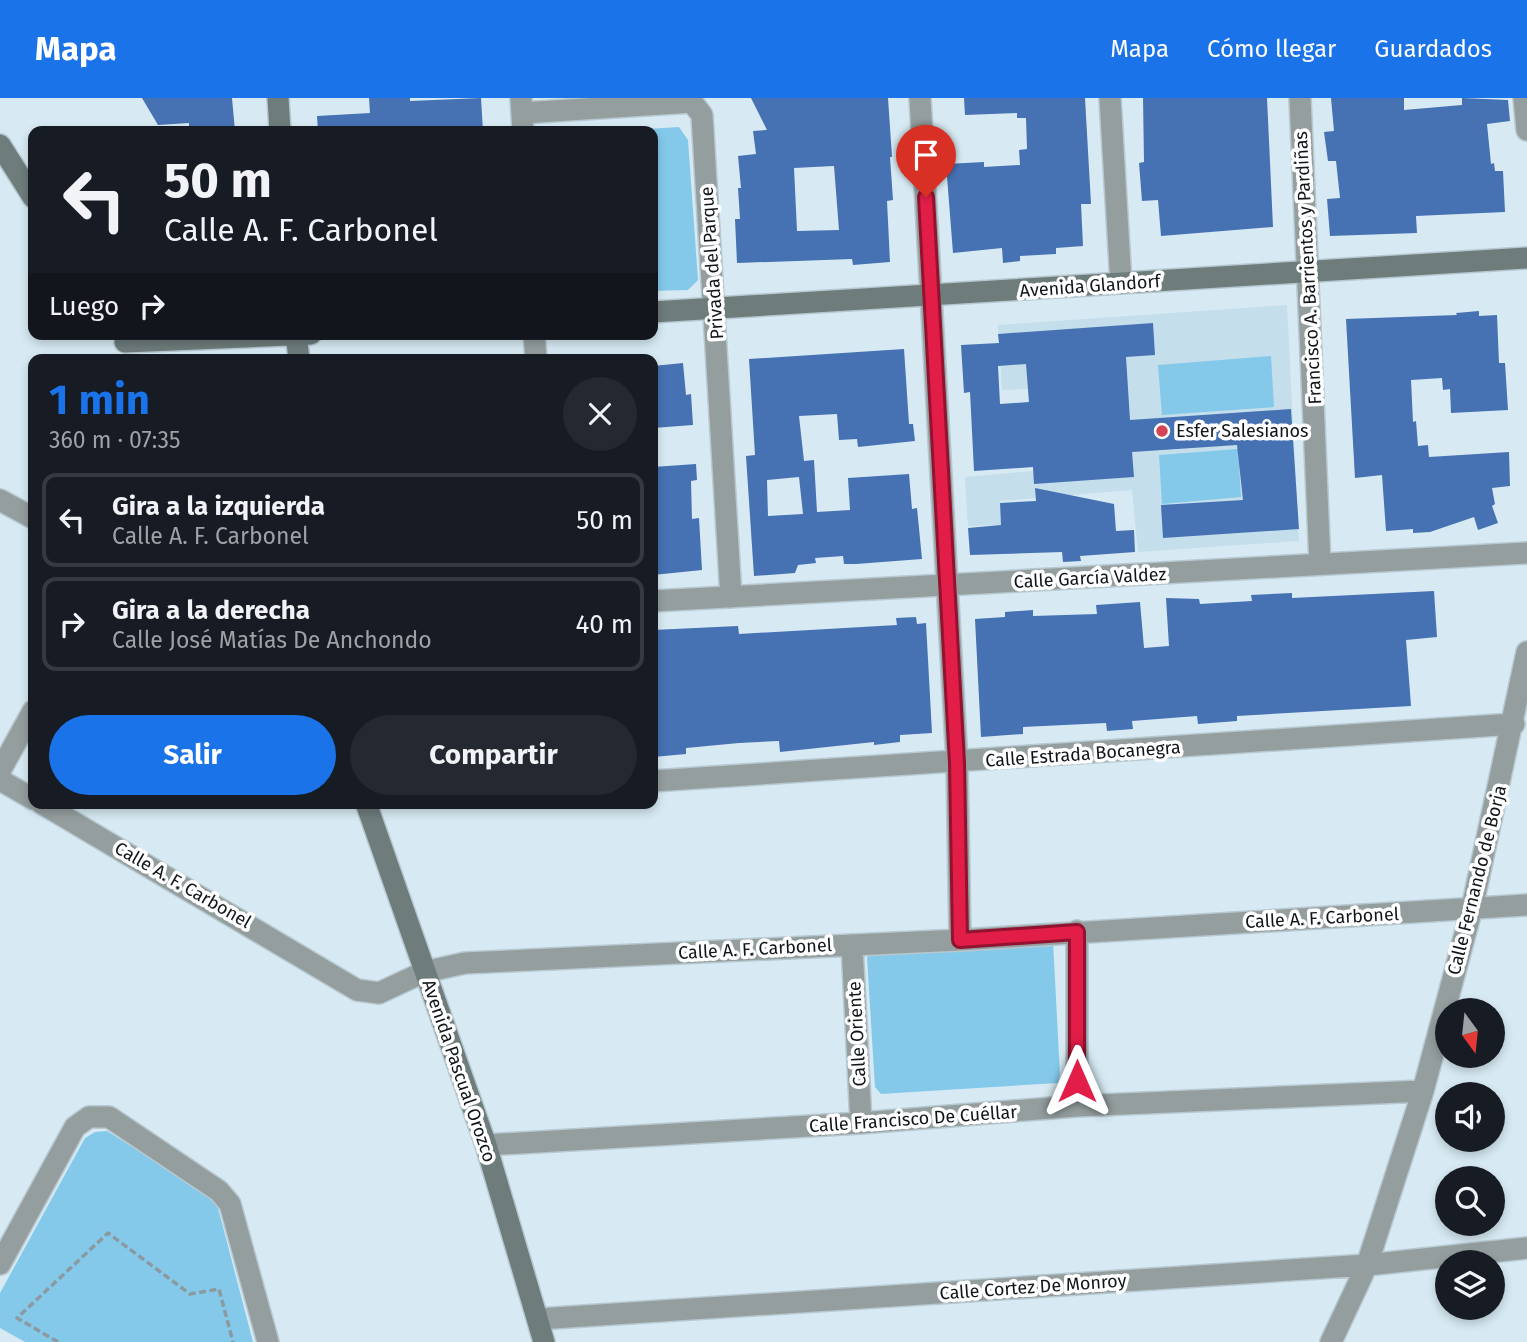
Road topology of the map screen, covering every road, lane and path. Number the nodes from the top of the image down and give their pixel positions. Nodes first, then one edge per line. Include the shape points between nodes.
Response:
1 (278, 98) edge
2 (920, 98) edge
3 (1110, 98) edge
4 (1300, 98) edge
5 (1524, 98) edge
6 (522, 114) edge
7 (281, 126) edge
8 (1527, 130) edge
9 (0, 145) edge
10 (28, 189) edge
11 (1527, 258) edge
12 (1309, 271) junction
13 (1121, 284) junction
14 (933, 296) junction
15 (715, 308) junction
16 (658, 312) edge
17 (211, 340) edge
18 (126, 345) edge
19 (0, 500) edge
20 (28, 515) edge
21 (1527, 553) edge
22 (1320, 564) junction
23 (947, 586) junction
24 (731, 597) junction
25 (658, 601) edge
26 (1527, 652) edge
27 (28, 720) edge
28 (1514, 723) junction
29 (957, 763) junction
30 (0, 771) edge
31 (0, 780) edge
32 (658, 781) edge
33 (28, 796) edge
34 (51, 809) edge
35 (368, 809) edge
36 (1527, 905) edge
37 (1472, 908) junction
38 (1077, 932) junction
39 (960, 940) junction
40 (852, 945) junction
41 (424, 972) junction
42 (1423, 1091) junction
43 (1077, 1106) junction
44 (861, 1124) junction
45 (486, 1145) junction
46 (1527, 1248) edge
47 (0, 1264) edge
48 (1367, 1265) junction
49 (538, 1319) junction
50 (58, 1342) edge
51 (233, 1342) edge
52 (268, 1342) edge
53 (544, 1342) edge
54 (1331, 1342) edge

1 - 7 main road
2 - 14 street
3 - 13 street
4 - 12 street, Francisco A. Barrientos y Pardiñas
5 - 8 street
6 - 15 street, Privada del Parque via 685,103 698,107
9 - 10 main road
11 - 12 main road, Avenida Glandorf
12 - 13 main road, Avenida Glandorf
12 - 22 street, Francisco A. Barrientos y Pardiñas
13 - 14 main road, Avenida Glandorf
14 - 15 main road, Avenida Glandorf
14 - 23 street
15 - 16 main road, Avenida Glandorf
15 - 24 street, Privada del Parque
17 - 18 main road
19 - 20 street
21 - 22 street, Calle García Valdez
22 - 23 street, Calle García Valdez
23 - 24 street, Calle García Valdez
23 - 29 street
24 - 25 street, Calle García Valdez
26 - 28 street, Calle Fernando de Borja
27 - 30 street
28 - 29 street, Calle Estrada Bocanegra
28 - 37 street, Calle Fernando de Borja
29 - 32 street, Calle Estrada Bocanegra
29 - 39 street
31 - 33 street
34 - 41 street, Calle A. F. Carbonel via 357,990 379,993
35 - 41 main road, Avenida Pascual Orozco
36 - 37 street, Calle A. F. Carbonel
37 - 38 street, Calle A. F. Carbonel
37 - 42 street, Calle Fernando de Borja
38 - 39 street, Calle A. F. Carbonel
38 - 43 street
39 - 40 street, Calle A. F. Carbonel
40 - 41 street, Calle A. F. Carbonel via 465,963
40 - 44 street, Calle Oriente
41 - 45 main road, Avenida Pascual Orozco
42 - 43 street, Calle Francisco De Cuéllar
42 - 48 street, Calle Fernando de Borja
43 - 44 street, Calle Francisco De Cuéllar
44 - 45 street, Calle Francisco De Cuéllar
45 - 49 main road, Avenida Pascual Orozco
46 - 48 street, Calle Cortez De Monroy
47 - 52 street via 75,1127 89,1117 109,1117 219,1191 230,1204
48 - 49 street, Calle Cortez De Monroy
48 - 54 street, Calle Fernando de Borja
49 - 53 main road, Avenida Pascual Orozco
50 - 51 path via 17,1318 108,1233 190,1294 219,1289

